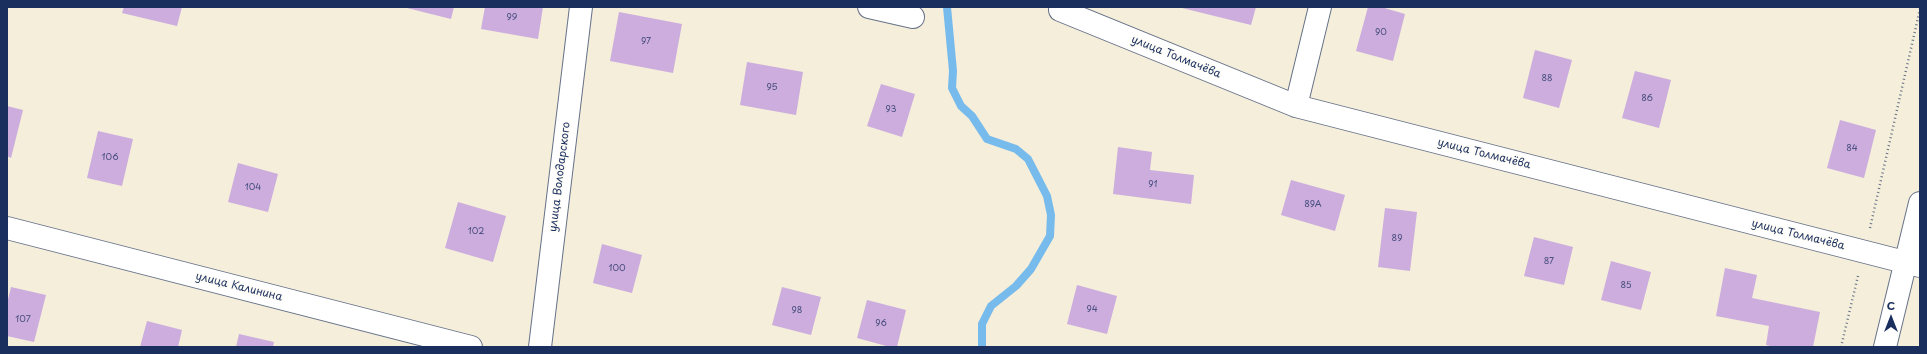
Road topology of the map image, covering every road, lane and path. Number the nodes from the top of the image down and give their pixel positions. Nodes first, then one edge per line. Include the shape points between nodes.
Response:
1 (581, 7) edge
2 (869, 7) edge
3 (1320, 7) edge
4 (1920, 9) edge
5 (1060, 10) dead end
6 (913, 17) dead end
7 (1296, 106) junction
8 (1920, 203) edge
9 (7, 228) edge
10 (1864, 252) junction
11 (1913, 264) edge
12 (471, 347) edge
13 (540, 347) edge
14 (1841, 347) edge
15 (1885, 347) edge

1 - 13 street, улица Володарского
2 - 6 street
3 - 7 street
4 - 10 path
5 - 7 street, улица Толмачёва
7 - 10 street, улица Толмачёва
8 - 11 street
9 - 12 street, улица Калинина
10 - 11 street, улица Толмачёва
10 - 14 path
11 - 15 street

